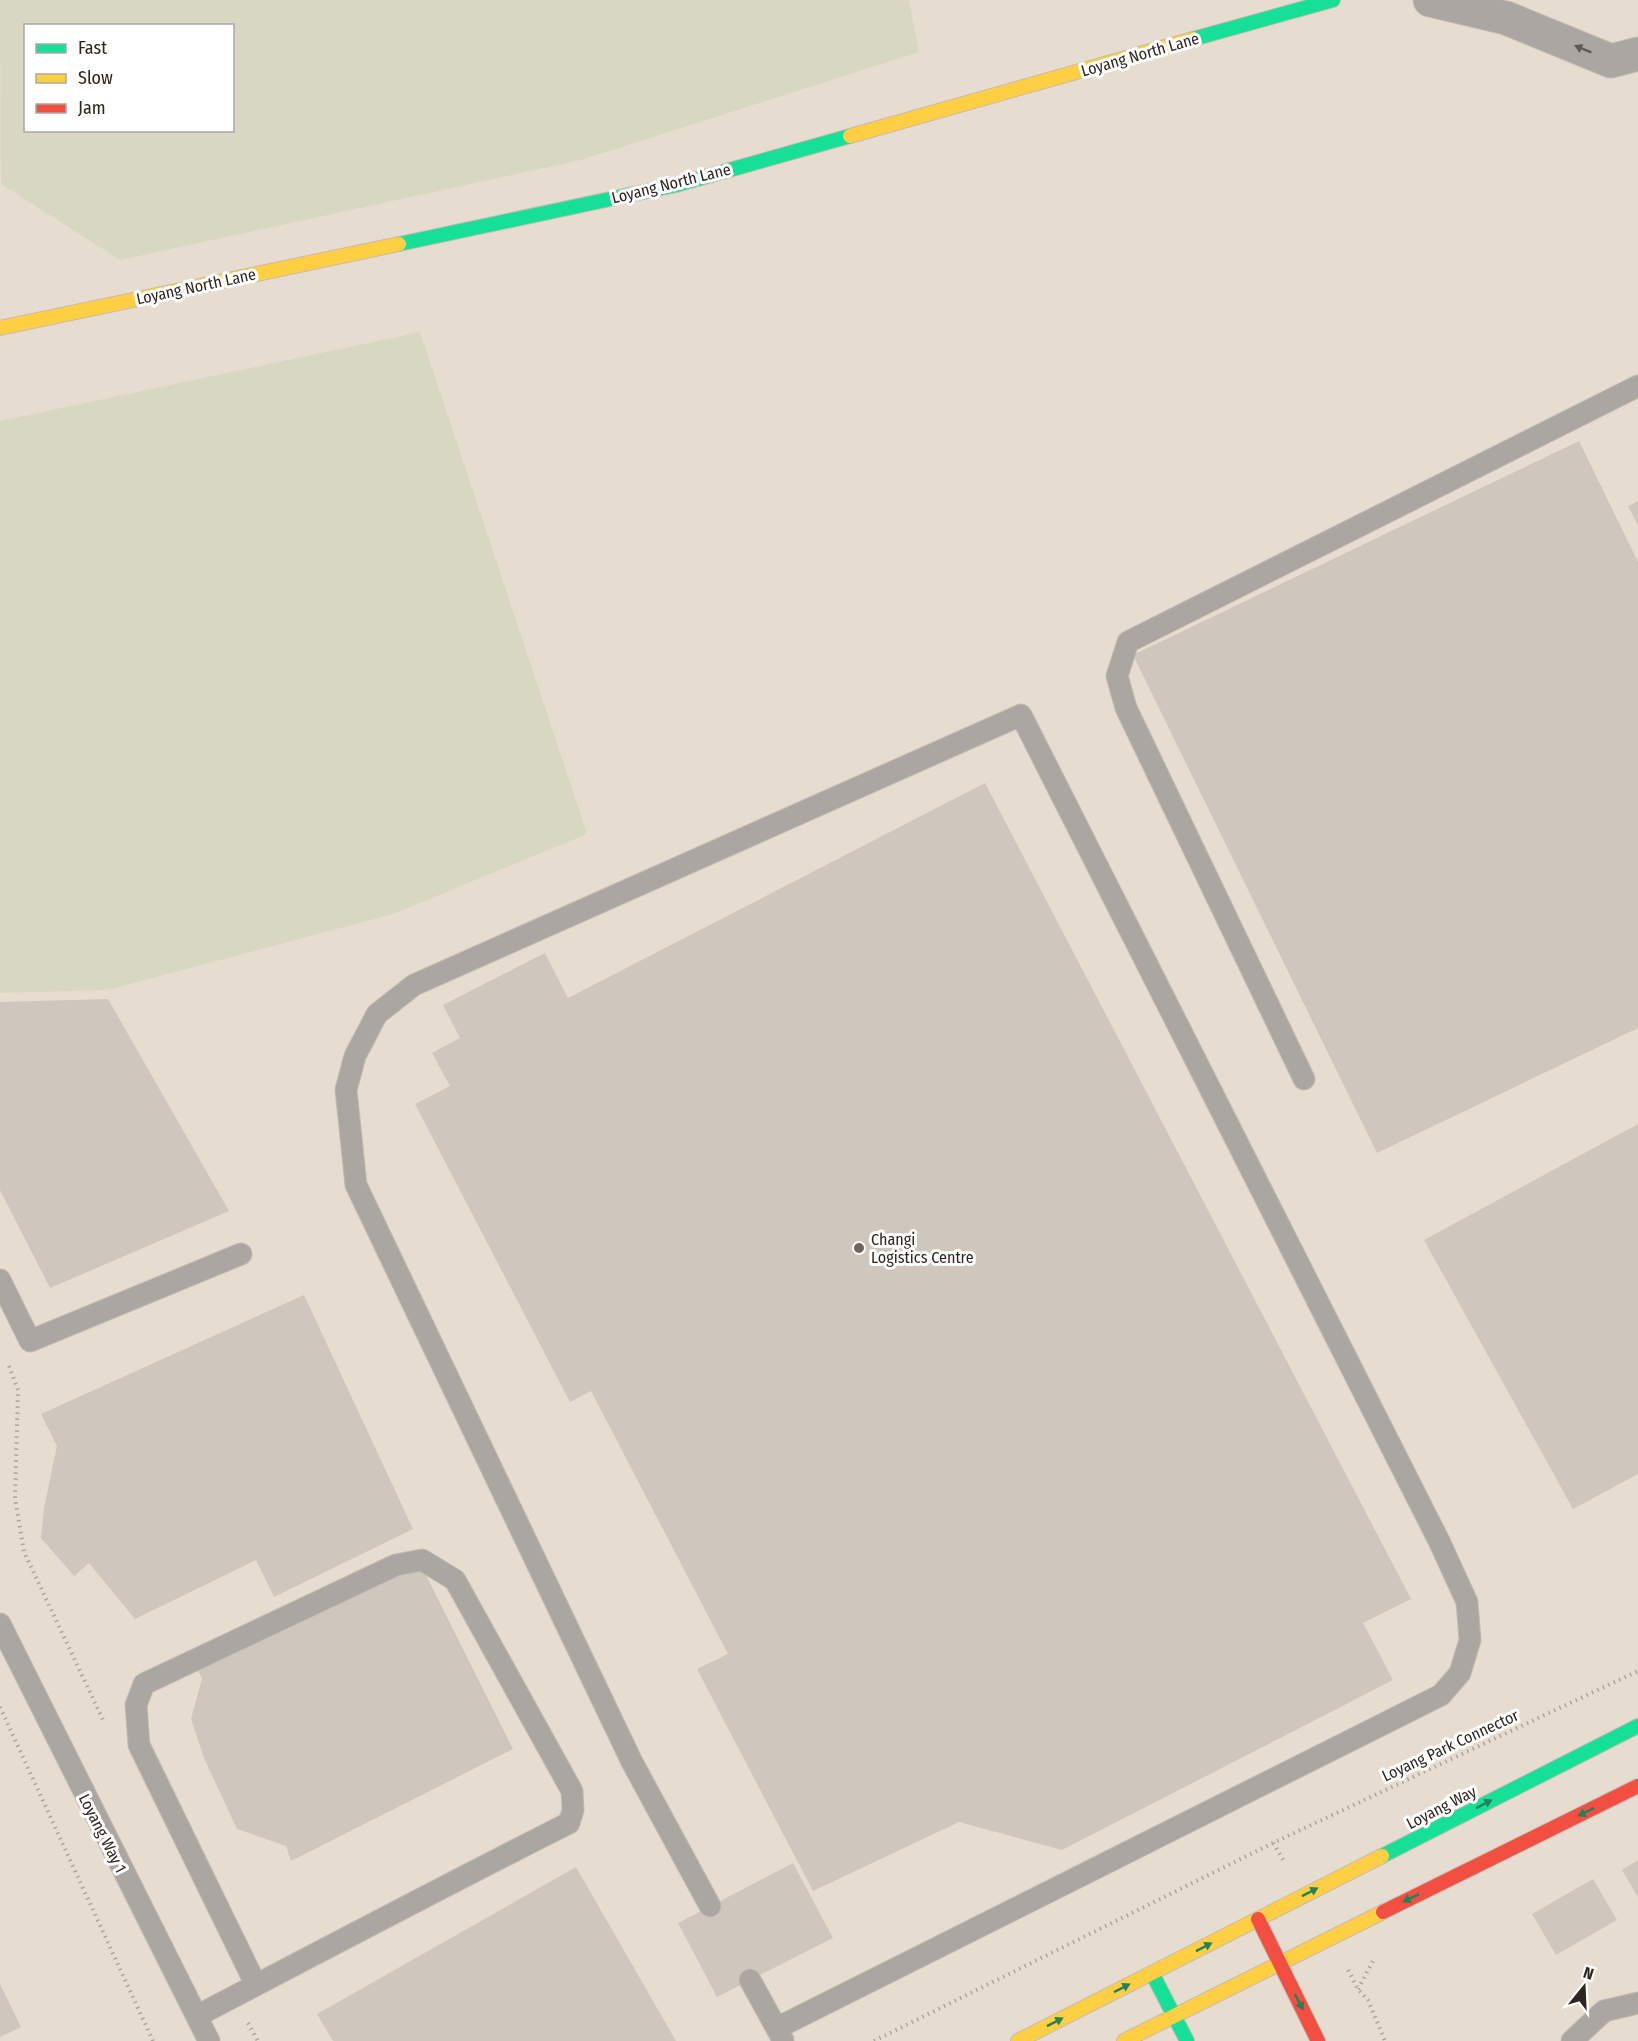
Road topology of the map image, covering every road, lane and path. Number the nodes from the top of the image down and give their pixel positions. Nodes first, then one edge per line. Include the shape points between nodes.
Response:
1 (1333, 0) edge
2 (1430, 0) edge
3 (1638, 54) edge
4 (0, 328) edge
5 (1638, 386) edge
6 (1304, 1079) dead end
7 (241, 1254) dead end
8 (0, 1280) edge
9 (7, 1362) dead end
10 (24, 1552) dead end
11 (0, 1624) edge
12 (1638, 1671) edge
13 (0, 1707) edge
14 (1638, 1726) edge
15 (1638, 1786) edge
16 (710, 1906) dead end
17 (1258, 1919) junction
18 (1279, 1964) junction
19 (1152, 1973) junction
20 (750, 1980) dead end
21 (256, 1985) junction
22 (1358, 1989) dead end
23 (1638, 2002) edge
24 (197, 2016) junction
25 (1174, 2016) junction
26 (780, 2035) edge
27 (153, 2041) edge
28 (207, 2041) edge
29 (874, 2041) edge
30 (1018, 2041) edge
31 (1124, 2041) edge
32 (1187, 2041) edge
33 (1318, 2041) edge
34 (1385, 2041) edge
35 (1572, 2041) edge

1 - 4 street, Loyang North Lane via 676,185
3 -> 2 street via 1611,61 1506,18
5 - 6 lane via 1128,642 1117,676 1126,708
7 - 8 lane via 30,1341
9 - 10 path via 18,1390 15,1497
11 - 24 lane, Loyang Way 1
12 - 29 path, Loyang Park Connector via 1273,1843
13 - 27 path
17 -> 14 street, Loyang Way
15 -> 18 street
16 - 26 lane via 632,1762 356,1185 346,1090 377,1014 414,985 1021,715 1439,1541 1467,1602 1470,1640 1460,1673 1441,1695
17 - 18 street
19 -> 17 street, Loyang Way
18 - 25 street
18 -> 33 street
19 - 25 street
30 -> 19 street, Loyang Way
20 - 26 lane
21 - 21 lane via 139,1745 136,1705 144,1683 396,1565 422,1560 455,1580 572,1791 569,1823
21 - 24 lane
22 - 34 path via 1368,2000
23 - 35 lane via 1604,2011
24 - 28 lane, Loyang Way 1
25 - 31 street
25 - 32 street

